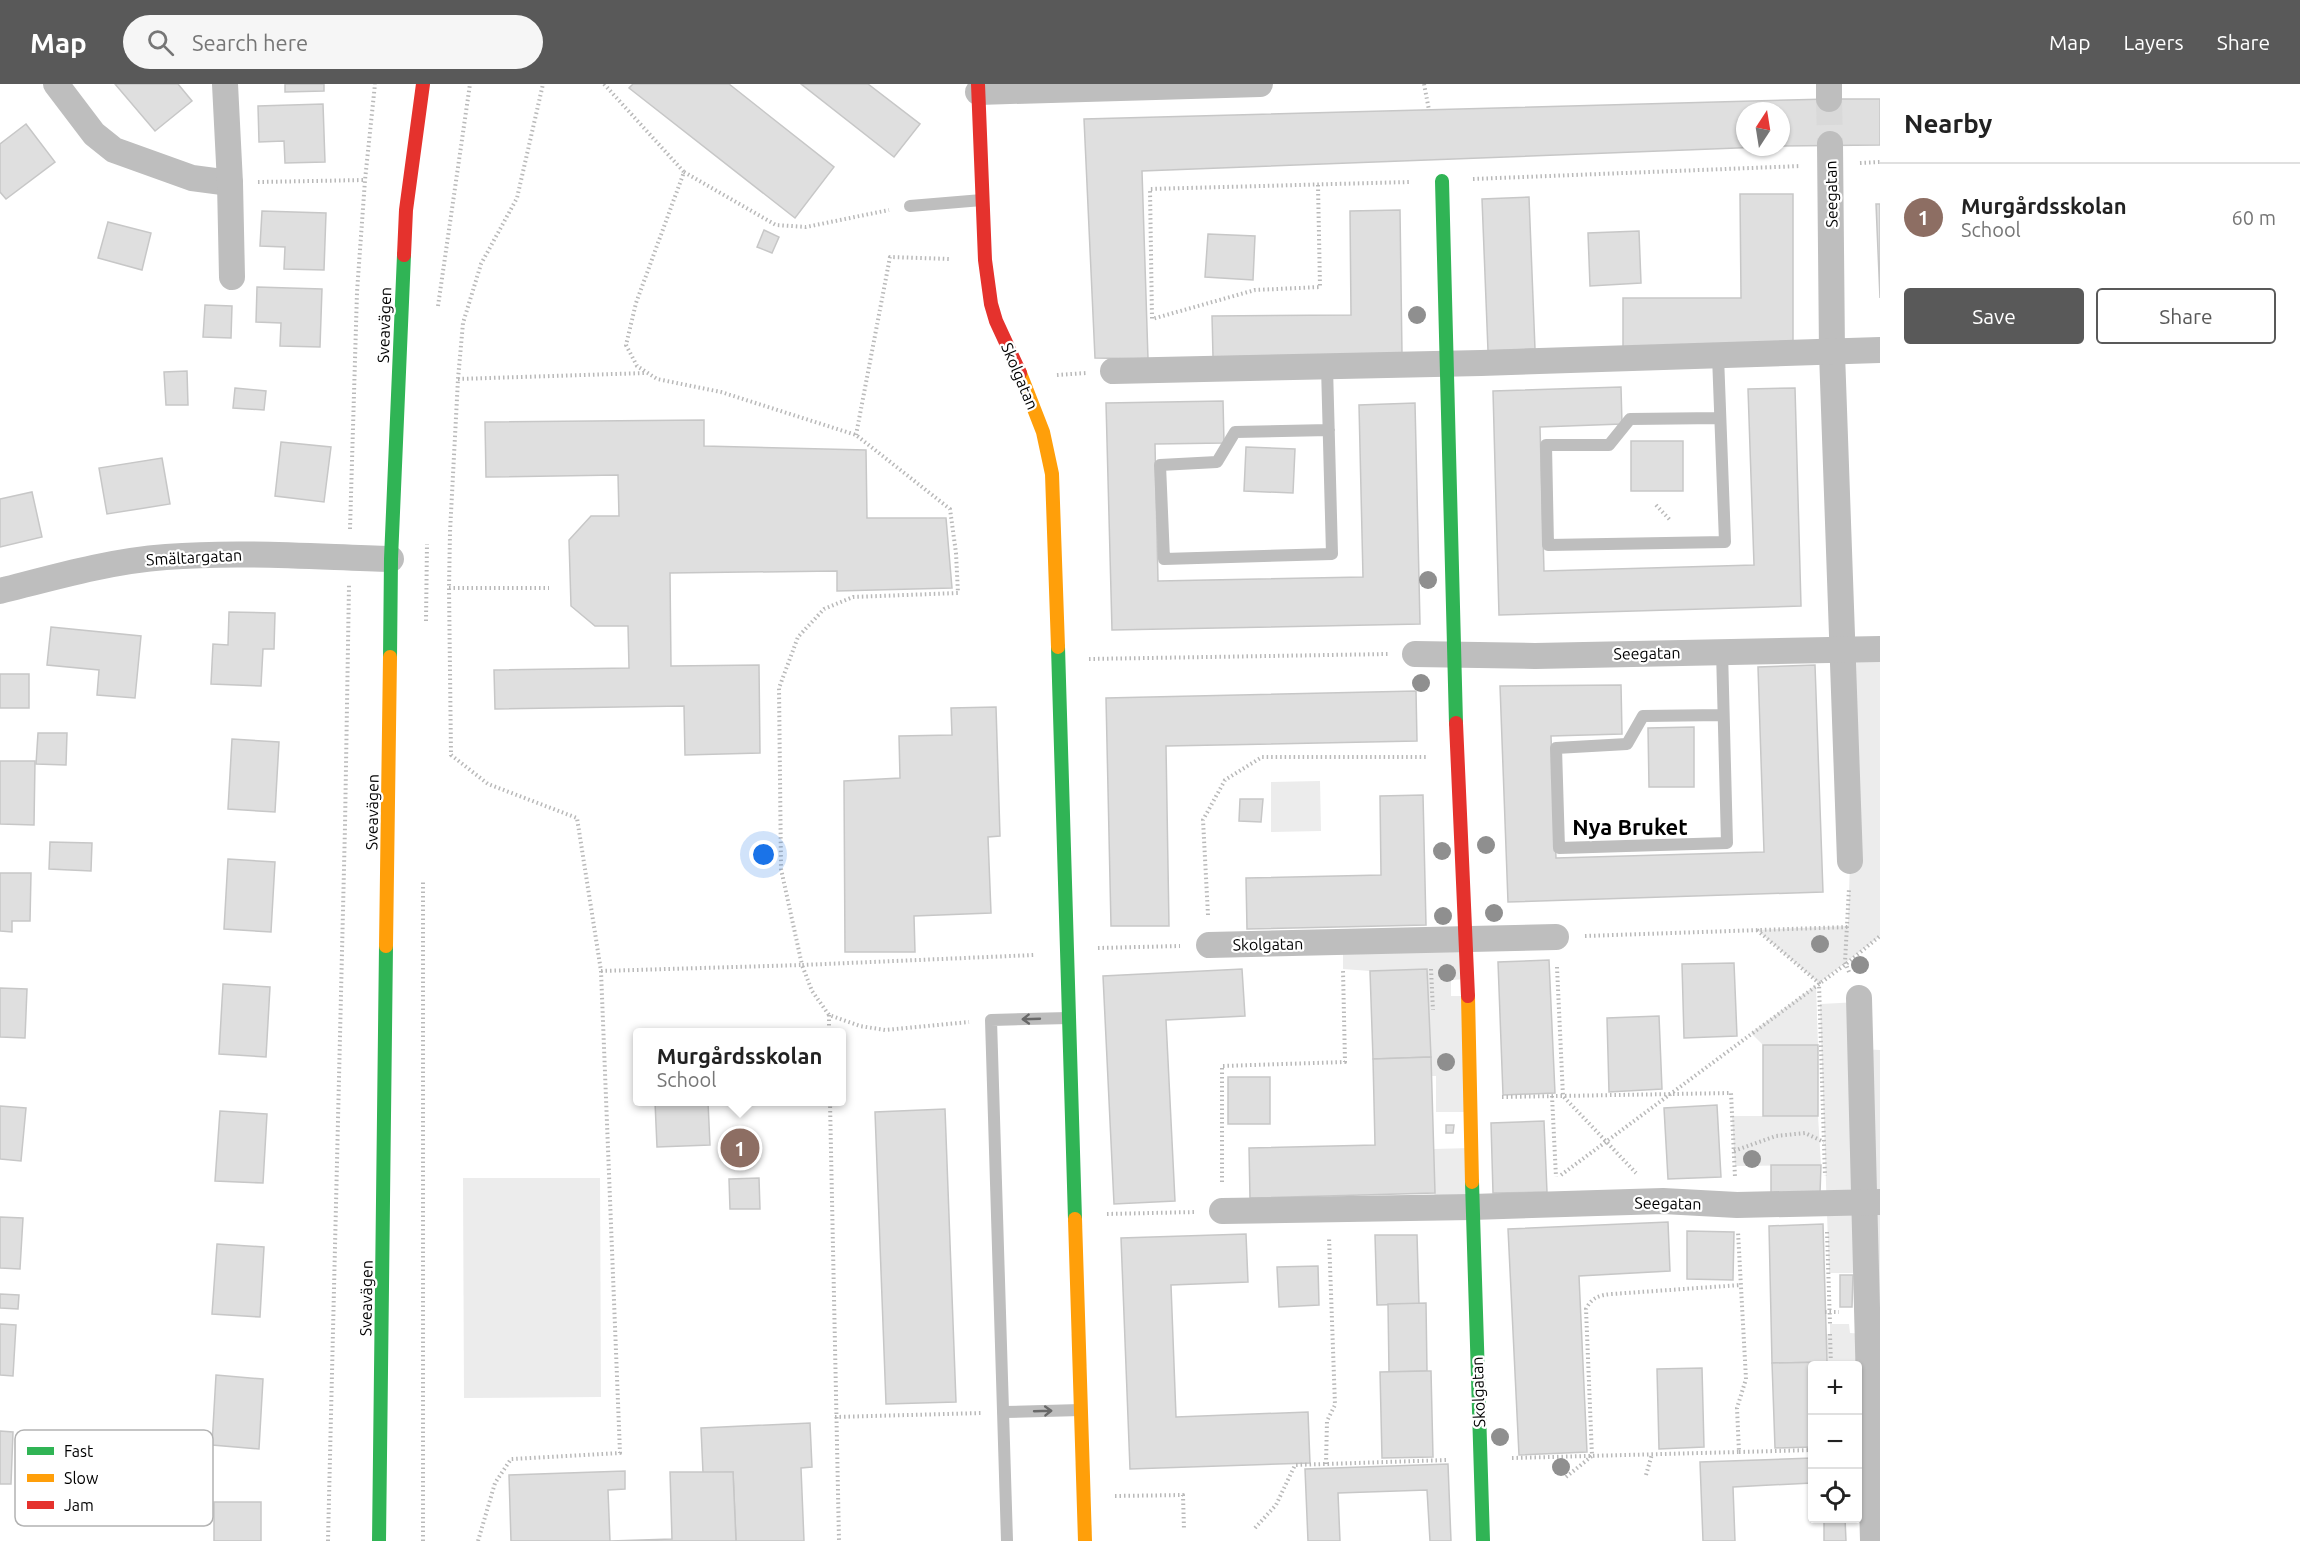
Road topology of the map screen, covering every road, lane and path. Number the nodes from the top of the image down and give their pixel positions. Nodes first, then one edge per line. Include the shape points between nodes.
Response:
1 (56, 84) edge
2 (225, 84) edge
3 (375, 84) edge
4 (423, 84) edge
5 (470, 84) edge
6 (543, 84) edge
7 (604, 84) edge
8 (1260, 84) edge
9 (1424, 84) edge
10 (978, 88) edge
11 (1429, 110) dead end
12 (1831, 154) junction
13 (1880, 162) edge
14 (684, 172) junction
15 (365, 180) junction
16 (1442, 181) junction
17 (230, 183) junction
18 (1318, 185) junction
19 (983, 200) junction
20 (910, 206) joint
21 (985, 260) junction
22 (232, 277) dead end
23 (437, 312) dead end
24 (1880, 350) edge
25 (1832, 353) junction
26 (1718, 356) junction
27 (1446, 363) junction
28 (1327, 367) junction
29 (1113, 371) joint
30 (648, 373) junction
31 (1022, 378) junction
32 (458, 379) junction
33 (1720, 418) junction
34 (1329, 430) junction
35 (856, 435) junction
36 (428, 538) dead end
37 (349, 558) junction
38 (391, 559) junction
39 (449, 588) junction
40 (549, 588) dead end
41 (0, 591) edge
42 (426, 630) dead end
43 (1880, 649) edge
44 (1842, 650) junction
45 (1722, 651) junction
46 (1415, 654) joint
47 (1453, 655) junction
48 (1059, 659) junction
49 (1723, 715) junction
50 (1458, 757) junction
51 (1850, 861) joint
52 (423, 875) dead end
53 (1848, 927) junction
54 (1757, 930) junction
55 (1880, 936) edge
56 (1556, 937) junction
57 (1467, 938) junction
58 (1342, 942) junction
59 (1209, 945) junction
60 (1069, 948) junction
61 (1846, 964) junction
62 (802, 965) junction
63 (1431, 966) dead end
64 (601, 971) junction
65 (1820, 983) junction
66 (1432, 998) dead end
67 (1859, 998) joint
68 (829, 1015) junction
69 (1070, 1018) junction
70 (991, 1020) junction
71 (829, 1028) edge
72 (1670, 1094) junction
73 (1552, 1096) junction
74 (1563, 1096) junction
75 (1470, 1098) junction
76 (831, 1106) edge
77 (1606, 1141) junction
78 (1824, 1142) junction
79 (1734, 1151) junction
80 (1556, 1179) junction
81 (1663, 1201) junction
82 (1872, 1202) edge
83 (1826, 1203) junction
84 (1557, 1205) junction
85 (1737, 1205) junction
86 (1472, 1207) junction
87 (1328, 1210) junction
88 (1222, 1211) junction
89 (1074, 1214) junction
90 (1741, 1285) junction
91 (1830, 1324) dead end
92 (1830, 1334) dead end
93 (1831, 1361) edge
94 (1081, 1410) junction
95 (1004, 1412) junction
96 (836, 1418) junction
97 (1808, 1450) edge
98 (1739, 1452) junction
99 (1652, 1454) junction
100 (1592, 1456) junction
101 (1480, 1460) junction
102 (1326, 1464) junction
103 (1646, 1475) dead end
104 (1566, 1477) dead end
105 (1084, 1497) junction
106 (1255, 1528) dead end
107 (1184, 1530) dead end
108 (328, 1541) edge
109 (379, 1541) edge
110 (423, 1541) edge
111 (478, 1541) edge
112 (839, 1541) edge
113 (1007, 1541) edge
114 (1085, 1541) edge
115 (1483, 1541) edge
116 (1873, 1541) edge

1 - 17 street via 94,134 114,150 192,178
2 - 17 street
3 - 15 path
4 - 38 street, Sveavägen via 405,210
5 - 23 path
6 - 32 path via 517,198 481,264 463,323
7 - 14 path
8 - 10 street, Skolgatan
9 - 11 path
10 - 19 street, Skolgatan
12 - 13 path
12 - 16 path
12 - 25 street, Seegatan
14 - 20 path via 776,225 806,227
14 - 30 path via 636,303 626,345 637,366
15 - 17 path
15 - 37 path via 357,292
16 - 18 path
16 - 27 street, Skolgatan
17 - 22 street
18 - 18 path via 1150,189 1152,319 1255,290 1320,287
19 - 20 lane
19 - 21 street, Skolgatan
21 - 31 street, Skolgatan via 996,321
21 - 35 path via 890,257
24 - 25 street
25 - 26 street
25 - 44 street, Seegatan
26 - 27 street
26 - 33 lane
27 - 28 street
27 - 47 street, Skolgatan
28 - 29 street
28 - 34 lane
29 - 31 path
30 - 32 path
30 - 35 path via 657,379 721,392
31 - 48 street, Skolgatan via 1043,432 1052,474
32 - 39 path
33 - 33 lane via 1725,542 1548,545 1546,445 1609,445 1630,419
34 - 34 lane via 1332,554 1164,560 1160,465 1217,462 1235,432
35 - 62 path via 950,509 958,593 853,597 824,609 798,637 779,688 781,868
36 - 42 path
37 - 38 street, Smältargatan
37 - 41 street, Smältargatan via 253,554 165,557 95,567
37 - 108 path
38 - 109 street, Sveavägen
39 - 40 path
39 - 64 path via 451,755 488,784 577,818
43 - 44 street, Seegatan
44 - 45 street, Seegatan
44 - 51 street, Seegatan
45 - 47 street, Seegatan
45 - 49 lane
46 - 47 street
46 - 48 path
47 - 50 street, Skolgatan
48 - 60 street, Skolgatan
49 - 49 lane via 1727,843 1559,848 1556,748 1627,744 1643,716
50 - 57 street, Skolgatan
50 - 59 path via 1263,757 1225,780 1203,820
51 - 53 path
52 - 110 path
53 - 54 path
53 - 61 path
54 - 56 path
54 - 65 path
55 - 61 path
56 - 57 street
56 - 74 path
57 - 58 street, Skolgatan
57 - 75 street, Skolgatan
58 - 59 street, Skolgatan
58 - 88 path via 1345,1062 1222,1066
59 - 60 path, Skolgatan
60 - 62 path via 1032,956
60 - 69 street, Skolgatan
61 - 65 path
61 - 67 path
62 - 64 path
62 - 68 path via 812,991
63 - 66 path
64 - 111 path via 620,1453 511,1459 495,1483
65 - 72 path
65 - 78 path
67 - 82 street
68 - 70 path via 885,1030
68 - 71 path
69 -> 70 lane
69 - 89 street, Skolgatan
70 - 95 lane
72 - 74 path
72 - 77 path
72 - 79 path via 1731,1093
73 - 74 path
73 - 75 path
73 - 80 path
74 - 77 path
75 - 86 street, Skolgatan
76 - 96 path
77 - 80 path
77 - 81 path
78 - 79 path via 1805,1133 1776,1136
78 - 83 path
79 - 85 path
80 - 84 path
81 - 84 street, Seegatan
81 - 85 street, Seegatan
82 - 83 street, Seegatan
82 - 116 street
83 - 85 street, Seegatan
83 - 91 path
84 - 86 street, Seegatan
85 - 90 path
86 - 87 street
86 - 101 street, Skolgatan
87 - 88 street
87 - 102 path via 1335,1405 1327,1421
88 - 89 path
89 - 94 street, Skolgatan
90 - 98 path via 1746,1379 1737,1408
90 - 100 path via 1601,1295 1590,1301 1586,1310
92 - 93 path
95 -> 94 lane
94 - 105 street, Skolgatan
95 - 96 path
95 - 113 lane
96 - 112 path
97 - 98 path
98 - 99 path
99 - 100 path
99 - 103 path
100 - 101 path
100 - 104 path
101 - 102 path
101 - 115 street, Skolgatan
102 - 106 path via 1295,1466 1276,1505
105 - 107 path via 1183,1495
105 - 114 street, Skolgatan

